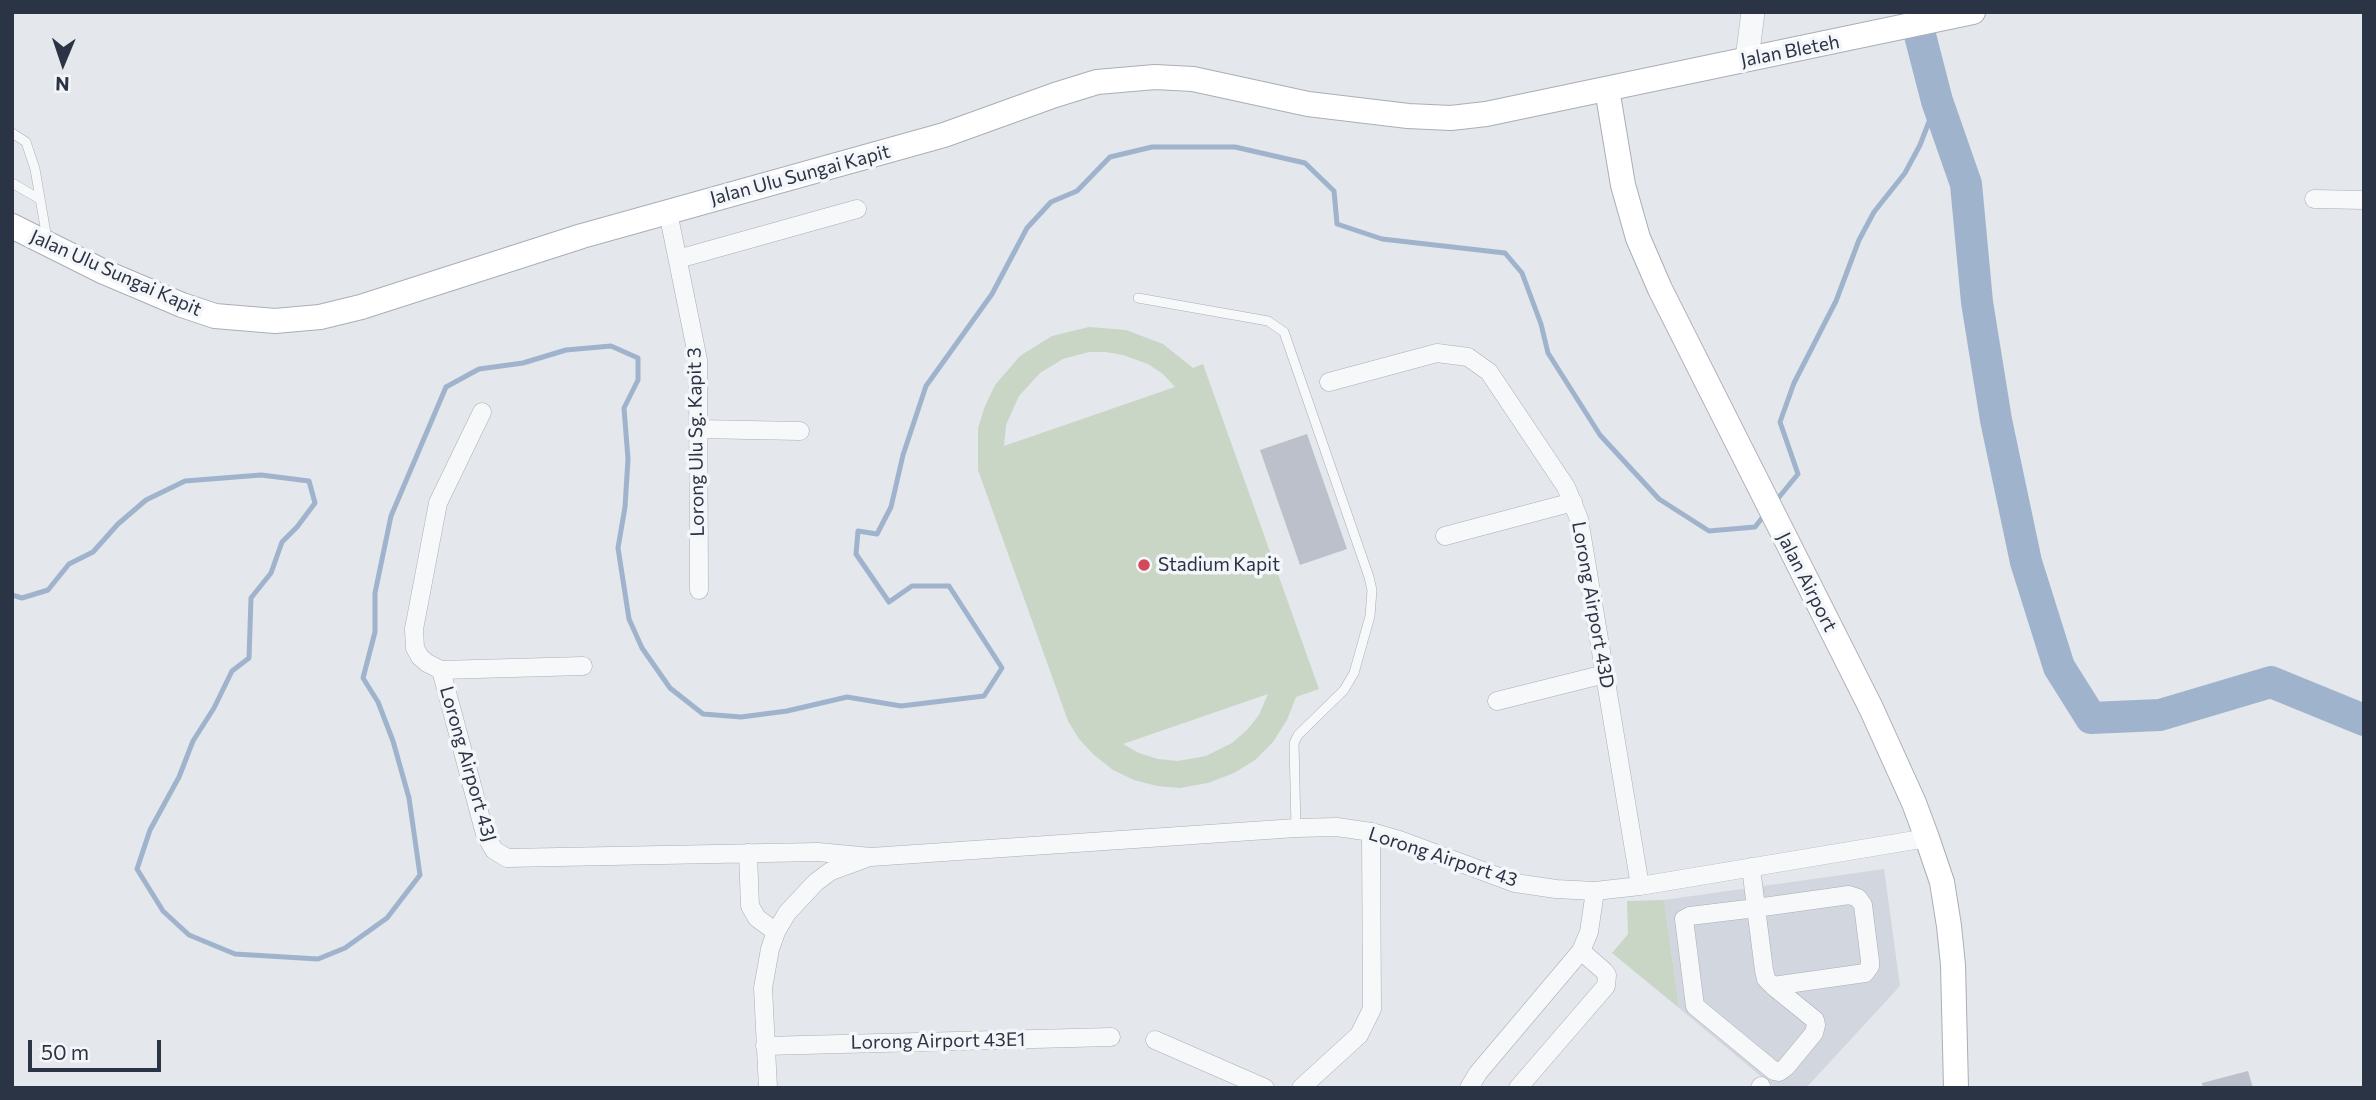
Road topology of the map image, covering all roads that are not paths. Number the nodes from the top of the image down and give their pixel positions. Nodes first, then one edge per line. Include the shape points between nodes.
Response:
1 (1753, 12) edge
2 (1973, 12) edge
3 (1747, 59) junction
4 (1607, 89) junction
5 (12, 133) edge
6 (12, 183) edge
7 (38, 198) junction
8 (2314, 199) dead end
9 (2364, 200) edge
10 (857, 209) dead end
11 (668, 212) junction
12 (12, 226) edge
13 (48, 244) junction
14 (678, 259) junction
15 (1138, 298) dead end
16 (1329, 382) dead end
17 (482, 412) dead end
18 (698, 429) junction
19 (800, 431) dead end
20 (1573, 502) junction
21 (1445, 536) dead end
22 (699, 590) dead end
23 (583, 667) dead end
24 (441, 670) junction
25 (1605, 674) junction
26 (1497, 701) dead end
27 (1296, 828) junction
28 (1371, 832) junction
29 (1927, 838) junction
30 (748, 853) junction
31 (871, 857) junction
32 (1751, 867) junction
33 (1640, 886) junction
34 (1595, 891) junction
35 (1756, 908) junction
36 (776, 932) junction
37 (1581, 951) junction
38 (1773, 986) junction
39 (1111, 1037) dead end
40 (1156, 1040) dead end
41 (765, 1046) junction
42 (768, 1088) edge
43 (1265, 1088) edge
44 (1301, 1088) edge
45 (1469, 1088) edge
46 (1518, 1088) edge
47 (1956, 1088) edge

1 - 3 street
2 - 3 main road, Jalan Bleteh
3 - 4 main road, Jalan Bleteh
4 - 11 main road, Jalan Ulu Sungai Kapit via 1451,118 1308,104 1193,79 1097,82 944,135
4 - 29 main road, Jalan Airport via 1623,186 1638,238 1871,708
5 - 7 lane via 26,142
6 - 7 lane
7 - 13 lane
8 - 9 street
10 - 14 street
11 - 13 main road, Jalan Ulu Sungai Kapit via 361,307 275,321 215,316 182,305
11 - 14 street, Lorong Ulu Sg. Kapit 3
12 - 13 main road, Jalan Ulu Sungai Kapit
14 - 18 street, Lorong Ulu Sg. Kapit 3 via 697,349
15 - 27 lane via 1268,321 1284,332 1369,577 1370,616 1354,673 1294,743
16 - 20 street, Lorong Airport 43D via 1437,353 1468,358 1489,372
17 - 24 street via 438,503 414,629 420,657
18 - 19 street
18 - 22 street, Lorong Ulu Sg. Kapit 3
20 - 21 street
20 - 25 street, Lorong Airport 43D
23 - 24 street
24 - 30 street, Lorong Airport 43J via 485,834 500,855 523,859
25 - 26 street
25 - 33 street, Lorong Airport 43D
27 - 28 street, Lorong Airport 43
27 - 31 street, Lorong Airport 43
28 - 34 street, Lorong Airport 43 via 1515,883
28 - 44 street via 1371,1009 1359,1035
29 - 32 street, Lorong Airport 43
29 - 47 main road, Jalan Airport via 1942,882 1949,926
30 - 31 street
30 - 36 street via 750,906 757,918
31 - 36 street via 850,862 816,882
32 - 33 street, Lorong Airport 43
32 - 35 street
33 - 34 street, Lorong Airport 43
34 - 37 street
35 - 38 street via 1765,975
35 - 38 street via 1849,895 1863,905 1870,961 1865,973
35 - 38 street via 1684,919 1695,1006 1779,1072 1816,1025
36 - 41 street via 764,989
37 - 45 street
37 - 46 street via 1607,975 1606,986
39 - 41 street, Lorong Airport 43E1
40 - 43 street
41 - 42 street

